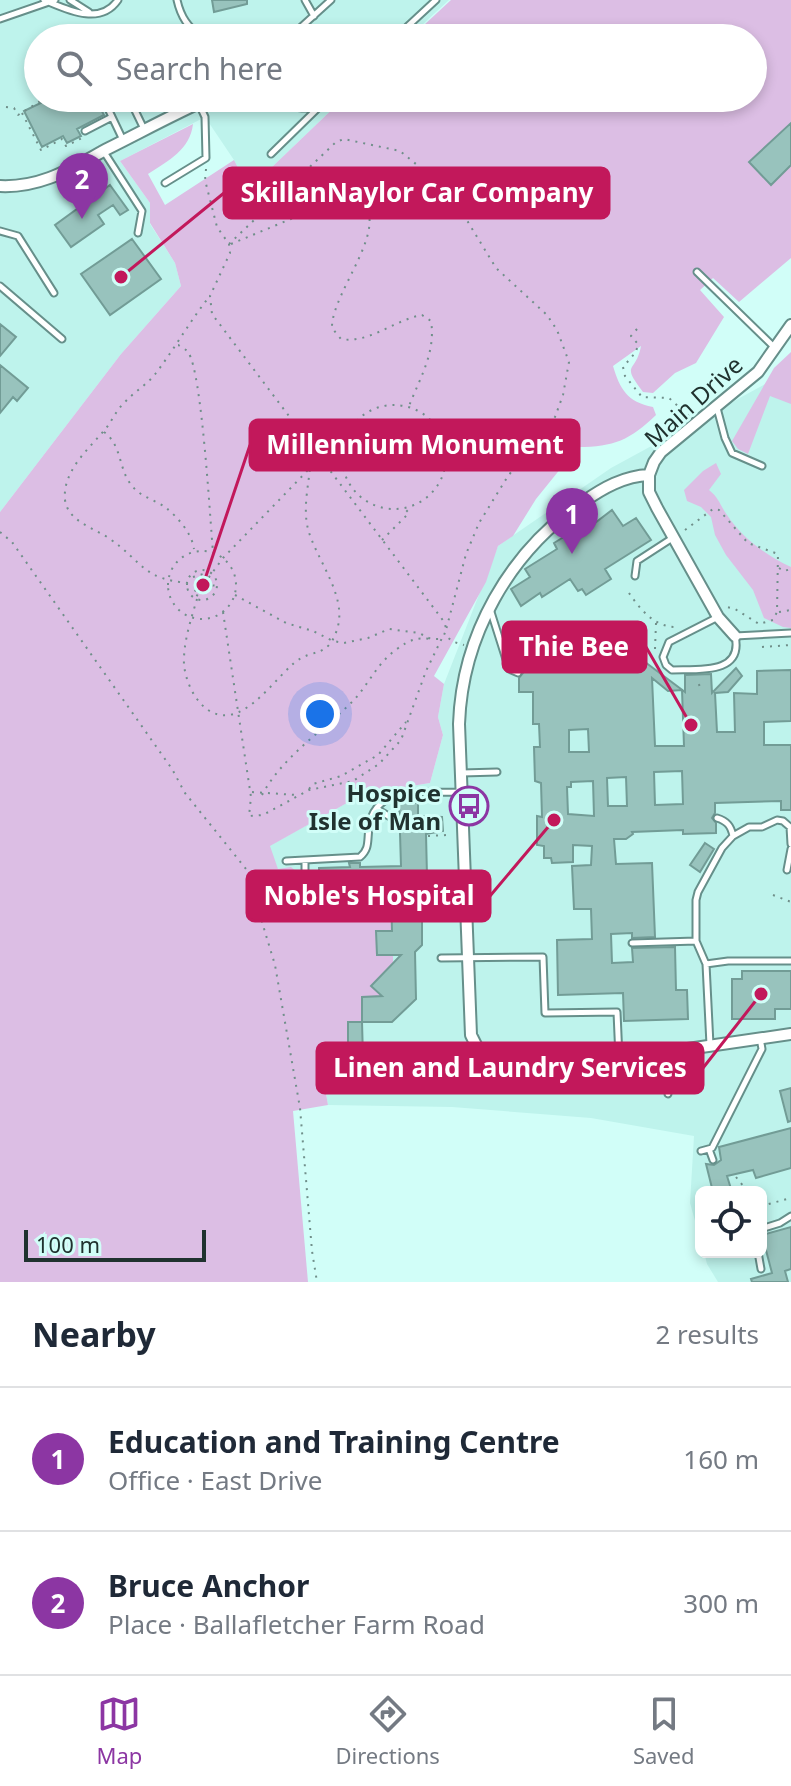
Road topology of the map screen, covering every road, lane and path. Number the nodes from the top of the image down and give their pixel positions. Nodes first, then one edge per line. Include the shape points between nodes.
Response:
1 (44, 0) edge
2 (70, 0) edge
3 (118, 0) edge
4 (178, 0) edge
5 (305, 0) edge
6 (331, 0) edge
7 (427, 0) edge
8 (436, 0) edge
9 (53, 2) edge
10 (424, 11) junction
11 (97, 15) junction
12 (314, 16) junction
13 (0, 19) edge
14 (186, 24) edge
15 (305, 24) edge
16 (410, 24) edge
17 (6, 107) dead end
18 (110, 112) edge
19 (136, 112) edge
20 (180, 112) edge
21 (202, 112) edge
22 (315, 112) edge
23 (22, 113) joint
24 (112, 117) junction
25 (145, 130) junction
26 (85, 131) joint
27 (123, 141) junction
28 (104, 151) junction
29 (271, 154) dead end
30 (206, 158) junction
31 (165, 183) dead end
32 (0, 186) edge
33 (0, 231) edge
34 (138, 233) dead end
35 (229, 244) junction
36 (697, 272) dead end
37 (0, 286) edge
38 (54, 293) dead end
39 (210, 296) junction
40 (791, 325) edge
41 (637, 329) dead end
42 (62, 339) dead end
43 (177, 344) junction
44 (774, 347) junction
45 (409, 406) junction
46 (717, 408) junction
47 (692, 420) dead end
48 (103, 431) junction
49 (443, 439) junction
50 (341, 456) junction
51 (322, 461) junction
52 (762, 466) dead end
53 (310, 468) junction
54 (649, 475) junction
55 (404, 508) junction
56 (0, 532) edge
57 (678, 534) junction
58 (382, 540) junction
59 (195, 551) junction
60 (213, 552) junction
61 (223, 558) junction
62 (778, 568) junction
63 (791, 569) edge
64 (212, 573) junction
65 (635, 576) dead end
66 (193, 577) dead end
67 (204, 580) junction
68 (168, 581) junction
69 (214, 581) dead end
70 (188, 583) junction
71 (208, 588) junction
72 (197, 589) junction
73 (629, 593) dead end
74 (235, 595) junction
75 (198, 598) junction
76 (722, 606) dead end
77 (489, 607) junction
78 (791, 610) edge
79 (223, 612) junction
80 (777, 612) junction
81 (718, 617) junction
82 (192, 618) junction
83 (656, 622) junction
84 (676, 627) dead end
85 (446, 630) junction
86 (791, 633) edge
87 (444, 635) junction
88 (735, 636) junction
89 (430, 640) junction
90 (333, 641) junction
91 (791, 645) edge
92 (762, 647) dead end
93 (472, 648) junction
94 (655, 649) dead end
95 (518, 673) dead end
96 (699, 684) dead end
97 (700, 689) dead end
98 (240, 712) junction
99 (408, 720) junction
100 (497, 772) dead end
101 (461, 773) junction
102 (309, 790) junction
103 (250, 791) junction
104 (461, 792) junction
105 (262, 795) junction
106 (299, 795) junction
107 (377, 809) junction
108 (717, 818) dead end
109 (395, 820) dead end
110 (448, 835) dead end
111 (428, 836) dead end
112 (733, 836) junction
113 (791, 846) edge
114 (305, 860) junction
115 (286, 861) dead end
116 (787, 870) dead end
117 (305, 886) dead end
118 (773, 895) dead end
119 (791, 902) edge
120 (696, 941) junction
121 (632, 943) dead end
122 (441, 958) dead end
123 (468, 958) junction
124 (791, 961) edge
125 (706, 964) junction
126 (791, 1034) edge
127 (760, 1038) junction
128 (710, 1046) junction
129 (669, 1052) junction
130 (619, 1059) junction
131 (668, 1094) dead end
132 (709, 1149) junction
133 (701, 1151) dead end
134 (713, 1160) dead end
135 (736, 1177) dead end
136 (743, 1186) edge
137 (791, 1198) edge
138 (767, 1204) edge
139 (791, 1216) edge
140 (767, 1227) edge
141 (759, 1258) edge
142 (761, 1269) dead end
143 (317, 1282) edge

1 - 9 lane
2 - 11 lane
3 - 11 lane
4 - 14 lane
5 - 12 lane
6 - 12 lane
7 - 10 lane
8 - 10 lane
9 - 11 lane
9 - 13 lane
10 - 16 lane
12 - 15 lane
17 - 23 path
18 - 24 lane
19 - 25 lane
20 - 25 street
21 - 30 lane
22 - 29 lane
23 - 26 path via 41,150 62,139 66,146
24 - 26 lane
24 - 27 lane
25 - 27 street
27 - 28 street
28 - 32 street via 37,184
28 - 34 lane via 142,211
30 - 31 lane
30 - 35 path via 205,180 217,227
33 - 38 lane via 18,236
35 - 39 path via 227,265
35 - 45 path via 334,201 359,199 368,206 368,237 333,312 332,328 341,339 350,340 407,318 422,315 431,321 430,353
35 - 85 path via 336,142 344,139 400,151 457,204 496,268 557,330 569,362 555,417 479,523
36 - 44 lane
37 - 42 lane
39 - 43 path
39 - 51 path via 212,314
40 - 44 street, Main Drive
41 - 47 path via 631,336 638,344 636,352 623,367 625,376 642,397 669,398
43 - 48 path
43 - 60 path via 192,363
44 - 46 street, Main Drive via 758,372
45 - 49 path via 424,413
45 - 50 path via 368,410 349,429
46 - 52 lane via 732,453
46 - 54 street, Main Drive via 661,452
48 - 59 path via 120,453 133,487 167,508 193,540
48 - 68 path via 75,466 66,489 69,511 145,571
49 - 50 path
49 - 55 path via 446,457 435,490
50 - 51 path
50 - 55 path via 343,471 360,497 389,509
51 - 53 path
51 - 58 path
53 - 61 path
53 - 90 path via 307,526 336,598 339,623
54 - 57 street, Main Drive via 649,492
54 - 77 street via 628,477 566,513 513,570
55 - 58 path via 409,513
56 - 143 path via 12,542 185,793 246,869 275,965 300,1108
57 - 62 path via 713,509 724,513 748,543 778,554
57 - 65 lane via 637,561
57 - 81 street, Main Drive
58 - 85 path
59 - 60 path
59 - 68 path via 176,562
60 - 61 path
61 - 64 path
61 - 74 path via 235,575
62 - 63 path
62 - 80 path
64 - 67 path
64 - 70 path via 197,571
64 - 75 path via 217,590 207,599
66 - 67 path via 203,574
67 - 71 path
67 - 72 path via 197,581
68 - 70 path
68 - 82 path via 173,604
69 - 71 path via 213,590
70 - 75 path
71 - 72 path
72 - 75 path via 193,591
73 - 83 path
74 - 79 path
74 - 90 path
75 - 82 path
76 - 80 path via 759,624 770,622
77 - 93 street
77 - 95 lane via 509,669
78 - 80 path
79 - 82 path
79 - 98 path
81 - 88 street, Main Drive
81 - 88 lane via 669,642 663,657 666,665 672,670 721,668 736,651
82 - 98 path via 184,664 197,702 213,713
83 - 84 path
83 - 94 path
85 - 87 path
86 - 88 lane
87 - 89 path
87 - 93 path
87 - 99 path
89 - 90 path via 389,629 368,638
89 - 105 path via 418,637 378,665 356,697 283,766
90 - 98 path via 325,650 298,660
91 - 92 path
93 - 101 street via 460,704
96 - 97 path
98 - 103 path
99 - 102 path via 378,755
99 - 102 path via 401,740 379,764 353,781
100 - 101 lane
101 - 104 street
102 - 106 path
103 - 105 path
103 - 106 path via 249,816 263,815
104 - 107 lane via 404,793
104 - 123 street
105 - 106 path
107 - 109 lane
107 - 114 lane via 368,848 360,857
108 - 112 lane
110 - 111 path
112 - 113 lane via 749,827 783,821 790,827
112 - 120 lane via 696,900
113 - 116 lane
114 - 115 lane
114 - 117 lane
118 - 119 path
120 - 121 lane
120 - 125 lane
122 - 123 lane
123 - 130 street via 471,1035 490,1060
123 - 130 lane via 543,957 545,1013 617,1012
124 - 125 lane
125 - 128 lane
126 - 127 street
127 - 128 street
127 - 132 lane via 762,1049
128 - 129 street
129 - 130 street
129 - 131 lane
132 - 133 lane
132 - 134 lane
135 - 136 path
137 - 138 path
139 - 140 lane
141 - 142 lane

